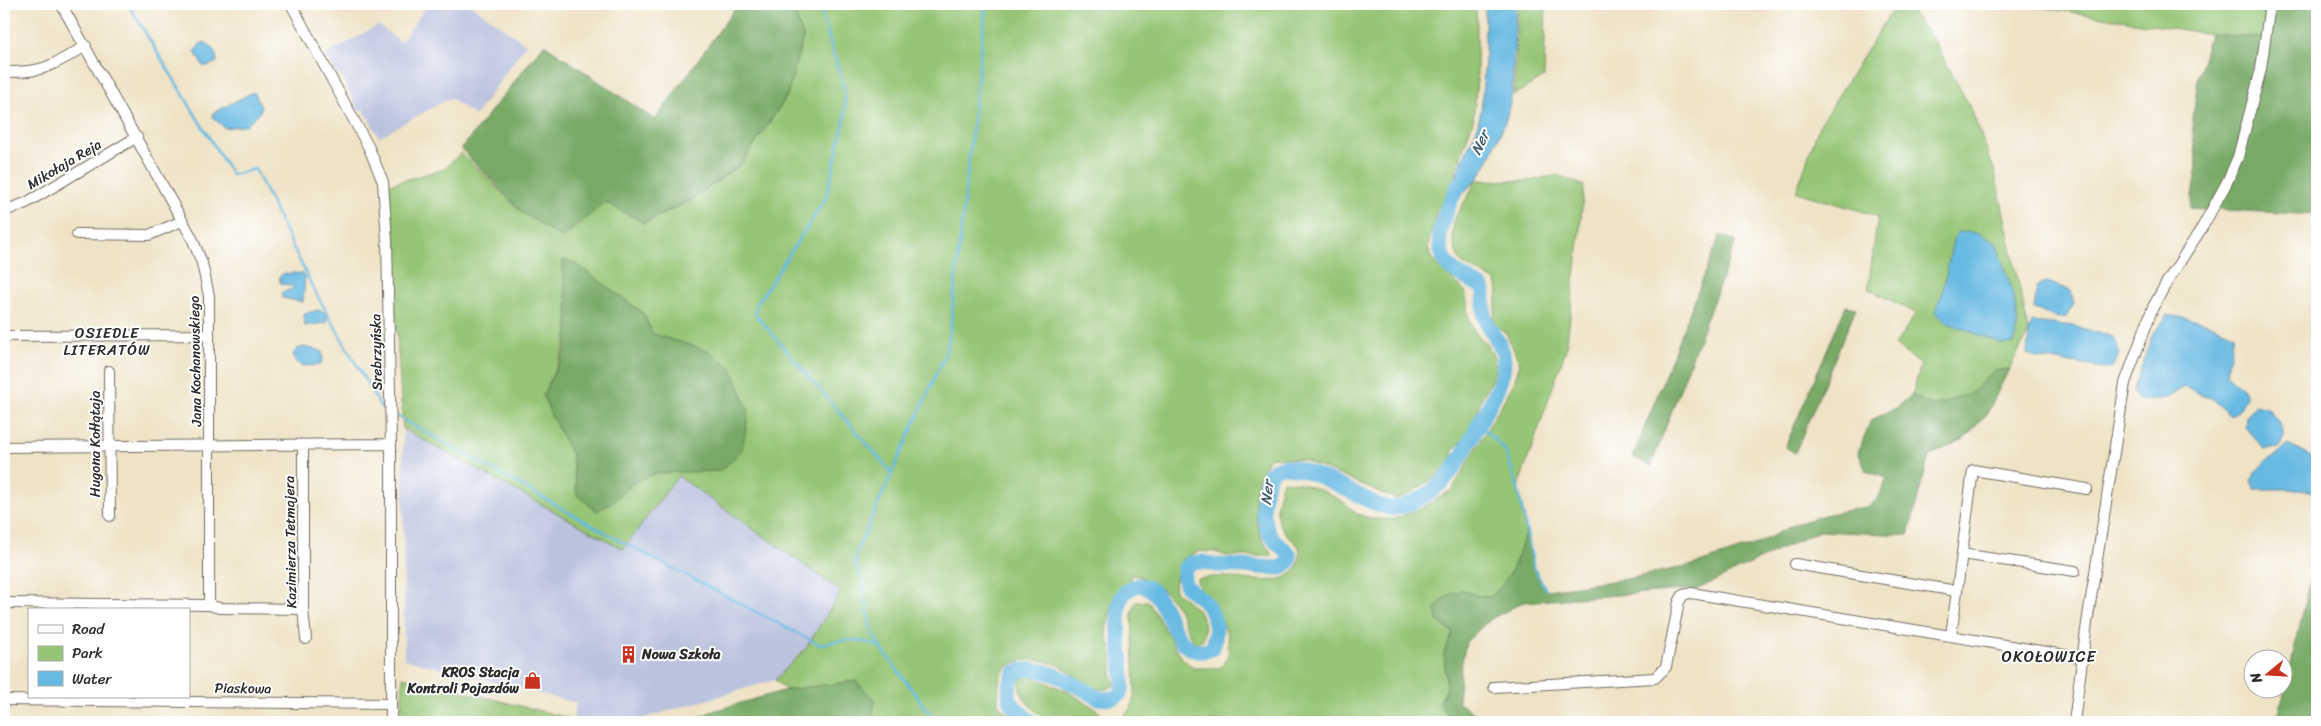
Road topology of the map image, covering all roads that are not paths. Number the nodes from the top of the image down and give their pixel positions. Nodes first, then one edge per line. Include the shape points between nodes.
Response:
1 (61, 4) edge
2 (291, 4) edge
3 (2270, 4) edge
4 (86, 46) junction
5 (4, 72) edge
6 (137, 137) junction
7 (4, 211) edge
8 (182, 221) junction
9 (77, 234) dead end
10 (209, 335) junction
11 (4, 336) edge
12 (109, 371) dead end
13 (391, 444) junction
14 (303, 445) junction
15 (109, 446) junction
16 (209, 446) junction
17 (4, 447) edge
18 (2087, 489) dead end
19 (110, 516) dead end
20 (1962, 554) junction
21 (1795, 564) dead end
22 (2075, 571) dead end
23 (1957, 591) junction
24 (4, 603) edge
25 (209, 605) junction
26 (303, 609) junction
27 (1951, 636) junction
28 (306, 639) dead end
29 (2083, 658) junction
30 (1494, 687) dead end
31 (4, 700) edge
32 (391, 704) junction
33 (391, 722) edge
34 (2074, 722) edge

1 - 4 street, Jana Kochanowskiego
2 - 13 street, Srebrzyńska via 365,140 383,182 388,250
3 - 29 street via 2261,69 2238,157 2203,226 2153,307 2125,384
4 - 5 street via 36,72
4 - 6 street, Jana Kochanowskiego
6 - 7 street, Mikołaja Reja via 26,203
6 - 8 street, Jana Kochanowskiego
8 - 9 street via 149,235
8 - 10 street, Jana Kochanowskiego via 198,251 206,280
10 - 11 street
10 - 16 street, Jana Kochanowskiego
12 - 15 street, Hugona Kołłątaja
13 - 14 street
13 - 32 street, Srebrzyńska
14 - 16 street
14 - 26 street, Kazimierza Tetmajera
15 - 16 street
15 - 17 street
15 - 19 street, Hugona Kołłątaja
16 - 25 street, Jana Kochanowskiego
18 - 20 street via 1973,470
20 - 22 street
20 - 23 street
21 - 23 street
23 - 27 street
24 - 25 street
25 - 26 street via 219,608
26 - 28 street, Kazimierza Tetmajera
27 - 29 street
27 - 30 street via 1692,593 1683,595 1679,602 1666,667 1654,678
29 - 34 street
31 - 32 street, Piaskowa
32 - 33 street, Srebrzyńska

